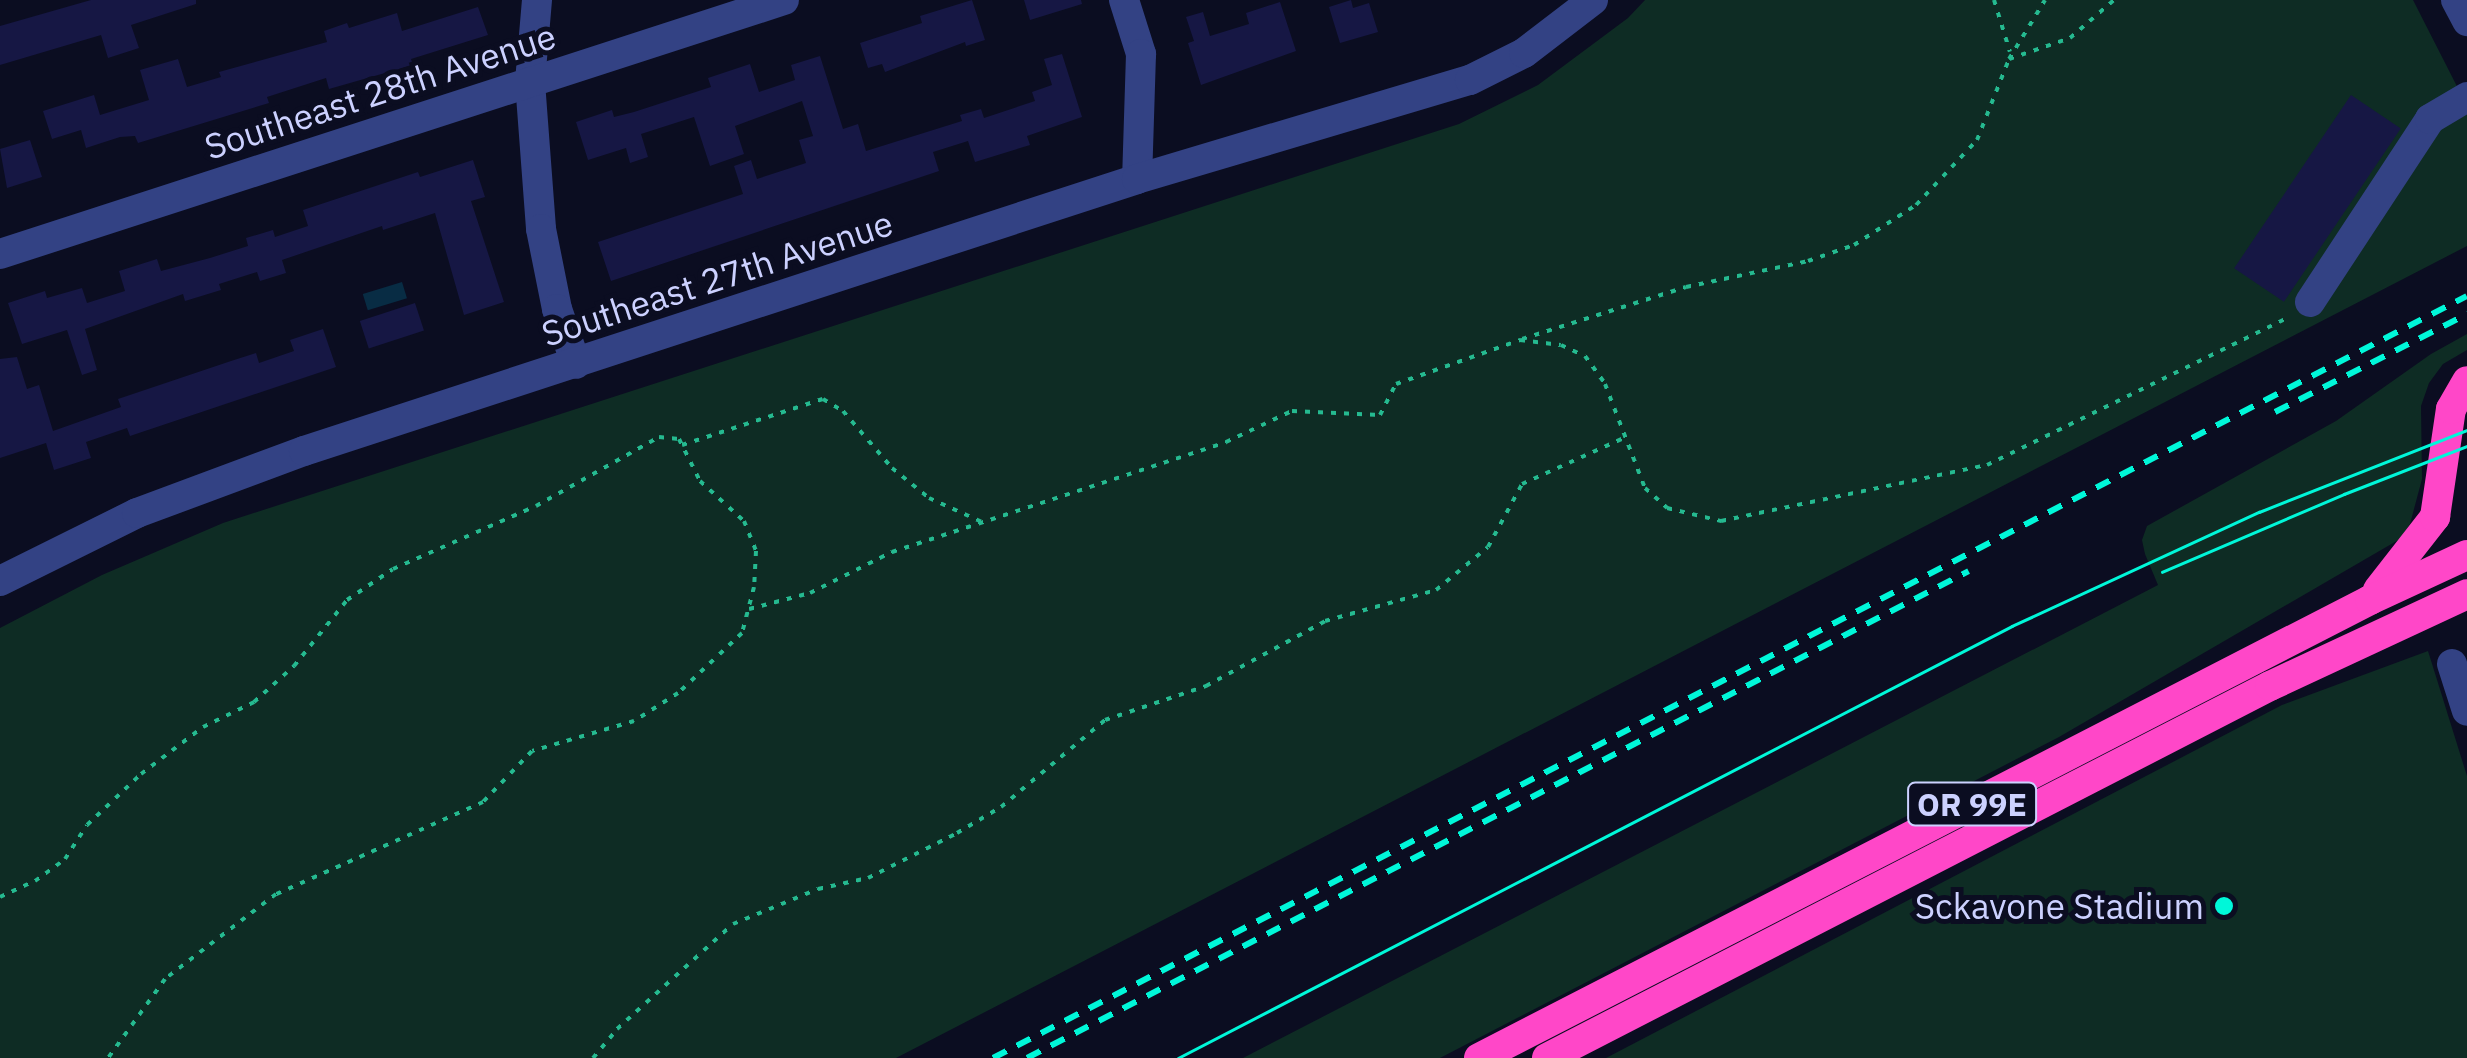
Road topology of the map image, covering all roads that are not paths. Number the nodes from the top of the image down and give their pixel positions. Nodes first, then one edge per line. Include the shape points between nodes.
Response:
1 (537, 0) edge
2 (784, 0) edge
3 (1124, 0) edge
4 (1593, 0) edge
5 (2456, 0) edge
6 (2467, 21) edge
7 (530, 82) junction
8 (2467, 98) edge
9 (1137, 179) junction
10 (0, 254) edge
11 (2310, 302) road end
12 (576, 364) junction
13 (2467, 381) edge
14 (2458, 453) edge
15 (2467, 555) edge
16 (0, 581) edge
17 (2467, 594) edge
18 (2370, 600) junction
19 (2458, 672) edge
20 (2467, 711) edge
21 (1479, 1058) edge
22 (1547, 1058) edge

1 - 7 street
2 - 7 street, Southeast 28th Avenue
3 - 9 street via 1141,54
4 - 9 street, Southeast 27th Avenue via 1524,53 1470,80
5 - 6 street
7 - 10 street, Southeast 28th Avenue
7 - 12 street via 542,229 557,310
8 - 11 street via 2430,119
9 - 12 street, Southeast 27th Avenue
12 - 16 street, Southeast 27th Avenue via 155,506
13 - 14 highway via 2451,408
14 - 18 highway via 2427,534
15 - 18 highway, OR 99E
17 - 22 highway, OR 99E via 2270,686
18 - 21 highway, OR 99E
19 - 20 street

